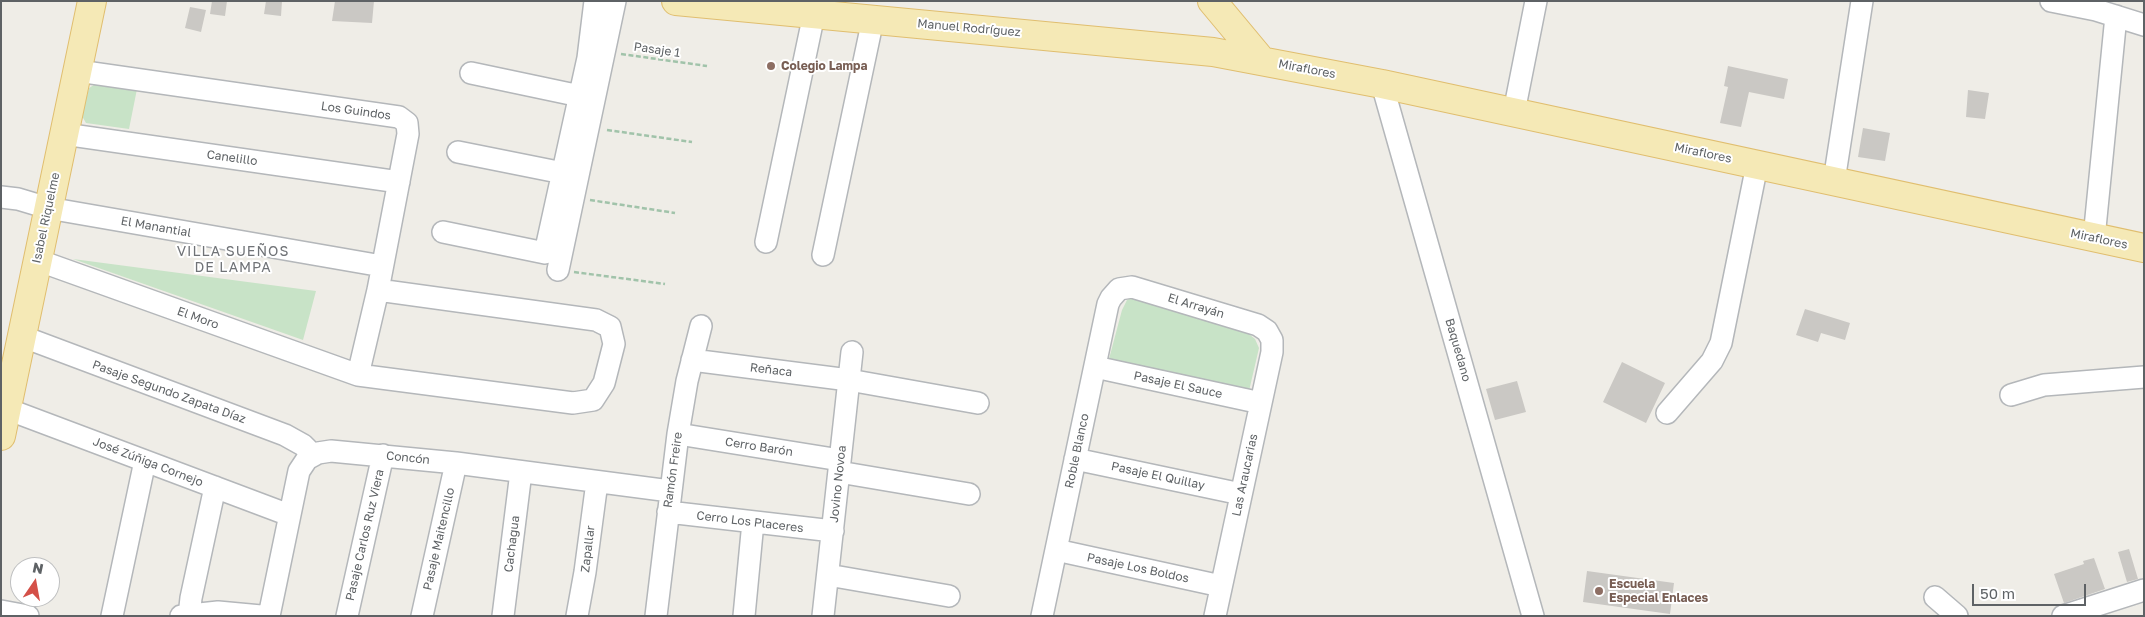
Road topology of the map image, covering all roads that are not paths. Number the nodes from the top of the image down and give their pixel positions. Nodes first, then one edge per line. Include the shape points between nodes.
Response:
1 (92, 1) edge
2 (596, 1) edge
3 (615, 1) edge
4 (676, 1) edge
5 (1212, 1) edge
6 (1536, 1) edge
7 (1862, 1) edge
8 (2051, 1) edge
9 (814, 14) junction
10 (2116, 16) junction
11 (873, 19) junction
12 (2144, 24) edge
13 (1262, 61) junction
14 (78, 71) junction
15 (471, 73) dead end
16 (1382, 84) junction
17 (580, 96) junction
18 (1514, 112) junction
19 (64, 134) junction
20 (458, 152) dead end
21 (1757, 165) junction
22 (563, 173) junction
23 (1834, 181) junction
24 (399, 182) junction
25 (1, 197) edge
26 (48, 208) junction
27 (443, 232) dead end
28 (2094, 238) junction
29 (766, 242) dead end
30 (2144, 248) edge
31 (823, 255) dead end
32 (37, 260) junction
33 (382, 266) junction
34 (558, 270) road end
35 (1119, 289) joint
36 (378, 290) junction
37 (701, 326) dead end
38 (1270, 335) joint
39 (21, 336) junction
40 (852, 352) dead end
41 (692, 360) junction
42 (1095, 367) junction
43 (358, 375) junction
44 (2144, 377) edge
45 (849, 380) junction
46 (2011, 395) dead end
47 (978, 403) dead end
48 (1261, 403) junction
49 (7, 408) junction
50 (1667, 413) dead end
51 (678, 434) junction
52 (1, 436) edge
53 (312, 455) junction
54 (384, 455) junction
55 (1075, 458) junction
56 (145, 460) junction
57 (456, 463) junction
58 (840, 466) junction
59 (521, 472) junction
60 (597, 482) junction
61 (215, 487) junction
62 (970, 494) dead end
63 (1241, 494) junction
64 (669, 502) junction
65 (289, 514) junction
66 (753, 522) junction
67 (833, 531) junction
68 (1056, 550) junction
69 (828, 575) junction
70 (1221, 586) junction
71 (2144, 590) edge
72 (949, 596) dead end
73 (1935, 596) dead end
74 (1, 611) edge
75 (186, 615) edge
76 (28, 616) edge
77 (112, 616) edge
78 (261, 616) edge
79 (269, 616) edge
80 (347, 616) edge
81 (422, 616) edge
82 (503, 616) edge
83 (577, 616) edge
84 (656, 616) edge
85 (744, 616) edge
86 (823, 616) edge
87 (1042, 616) edge
88 (1215, 616) edge
89 (1533, 616) edge
90 (1957, 616) edge
91 (2063, 616) edge

1 - 14 main road, Isabel Riquelme
2 - 17 street
3 - 34 street
4 - 9 main road, Manuel Rodríguez
5 - 13 main road
6 - 18 street
7 - 23 street
8 - 10 street
9 - 11 main road, Manuel Rodríguez
9 - 29 street
10 - 12 street
10 - 28 street
11 - 13 main road, Manuel Rodríguez via 1171,47
11 - 31 street
13 - 16 main road, Miraflores
14 - 19 main road, Isabel Riquelme
14 - 24 street, Los Guindos via 399,117 407,123 408,134
15 - 17 street
16 - 18 main road, Miraflores
16 - 89 street, Baquedano
17 - 22 street
18 - 21 main road, Miraflores
19 - 24 street, Canelillo
19 - 26 main road, Isabel Riquelme
20 - 22 street
21 - 23 main road, Miraflores
21 - 50 street via 1721,343 1712,361
22 - 27 street via 545,253
23 - 28 main road, Miraflores
24 - 33 street, Los Guindos
25 - 26 street, El Manantial
26 - 32 main road, Isabel Riquelme
26 - 33 street, El Manantial
28 - 30 main road, Miraflores
32 - 39 main road, Isabel Riquelme
32 - 43 street, El Moro
33 - 36 street, Los Guindos
35 - 38 street, El Arrayán via 1138,288 1258,325
35 - 42 street, Roble Blanco via 1108,304
36 - 43 street, Los Guindos
36 - 43 street, El Moro via 596,320 610,327 614,344 604,383 593,400 573,403
37 - 41 street, Ramón Freire
38 - 48 street, Las Araucarias via 1272,352
39 - 49 main road, Isabel Riquelme
39 - 53 street, Pasaje Segundo Zapata Díaz via 285,435 303,445
40 - 45 street, Jovino Novoa
41 - 45 street, Reñaca
41 - 51 street, Ramón Freire
42 - 48 street, Pasaje El Sauce
42 - 55 street, Roble Blanco
44 - 46 street via 2044,385
45 - 47 street, Reñaca
45 - 58 street, Jovino Novoa
48 - 63 street, Las Araucarias
49 - 52 main road, Isabel Riquelme
49 - 56 street, José Zúñiga Cornejo
51 - 58 street, Cerro Barón
51 - 64 street, Ramón Freire
53 - 54 street, Concón via 331,451
53 - 65 street via 299,472
54 - 57 street, Concón
54 - 80 street, Pasaje Carlos Ruz Viera
55 - 63 street, Pasaje El Quillay
55 - 68 street, Roble Blanco
56 - 61 street, José Zúñiga Cornejo
56 - 77 street
57 - 59 street, Concón
57 - 81 street, Pasaje Maitencillo
58 - 62 street, Cerro Barón
58 - 67 street, Jovino Novoa
59 - 60 street, Concón
59 - 82 street, Cachagua
60 - 64 street, Concón
60 - 83 street, Zapallar
61 - 65 street, José Zúñiga Cornejo
61 - 75 street
63 - 70 street, Las Araucarias
64 - 66 street, Cerro Los Placeres
64 - 84 street, Ramón Freire
65 - 79 street
66 - 67 street, Cerro Los Placeres
66 - 85 street
67 - 69 street, Jovino Novoa
68 - 70 street, Pasaje Los Boldos
68 - 87 street, Roble Blanco
69 - 72 street
69 - 86 street, Jovino Novoa
70 - 88 street, Las Araucarias
71 - 91 street
73 - 90 street
74 - 76 street
75 - 78 street via 218,612

